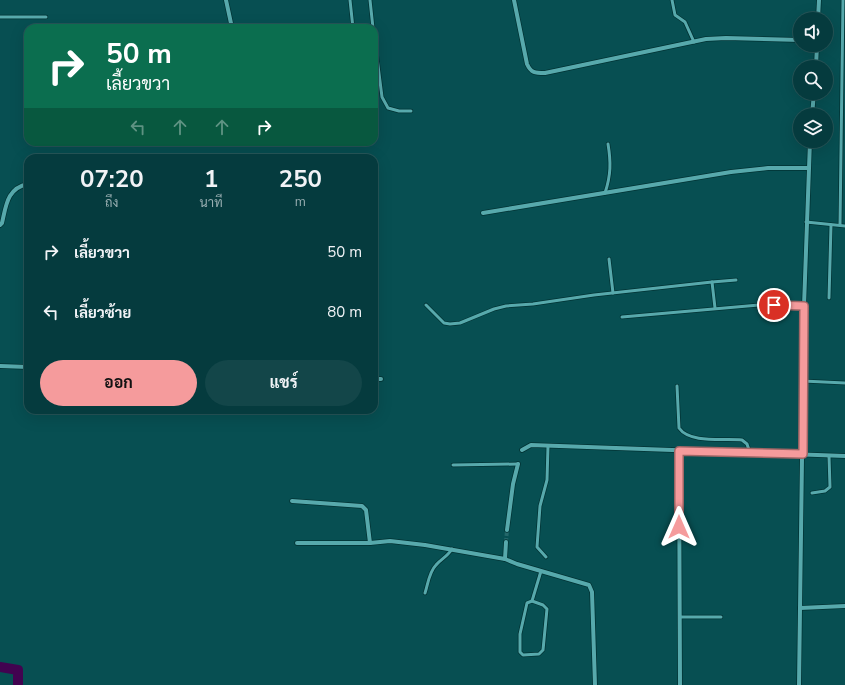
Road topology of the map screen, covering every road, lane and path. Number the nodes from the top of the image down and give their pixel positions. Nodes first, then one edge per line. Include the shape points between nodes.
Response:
1 (226, 0) edge
2 (350, 0) edge
3 (370, 0) edge
4 (514, 0) edge
5 (672, 0) edge
6 (819, 0) edge
7 (843, 0) edge
8 (818, 12) edge
9 (0, 17) edge
10 (46, 17) dead end
11 (231, 24) edge
12 (353, 24) edge
13 (373, 24) edge
14 (793, 40) edge
15 (694, 42) junction
16 (378, 66) edge
17 (411, 111) dead end
18 (608, 144) dead end
19 (809, 148) edge
20 (808, 168) junction
21 (24, 185) edge
22 (605, 193) junction
23 (483, 213) dead end
24 (806, 222) junction
25 (0, 225) edge
26 (831, 225) junction
27 (840, 226) junction
28 (845, 226) edge
29 (609, 259) dead end
30 (736, 280) dead end
31 (712, 282) junction
32 (613, 292) junction
33 (829, 298) dead end
34 (426, 305) dead end
35 (804, 306) junction
36 (714, 308) junction
37 (622, 317) dead end
38 (0, 366) edge
39 (24, 367) edge
40 (803, 381) junction
41 (845, 383) edge
42 (677, 386) dead end
43 (548, 446) junction
44 (522, 450) dead end
45 (679, 451) junction
46 (750, 453) junction
47 (803, 454) junction
48 (829, 456) junction
49 (845, 456) edge
50 (518, 464) joint
51 (453, 465) dead end
52 (812, 492) dead end
53 (292, 501) dead end
54 (507, 530) tunnel mouth
55 (506, 542) tunnel mouth
56 (370, 543) junction
57 (297, 544) dead end
58 (452, 550) junction
59 (546, 556) dead end
60 (505, 559) junction
61 (542, 571) junction
62 (425, 593) dead end
63 (532, 601) junction
64 (845, 606) edge
65 (800, 608) junction
66 (680, 617) junction
67 (721, 617) dead end
68 (595, 685) edge
69 (680, 685) edge
70 (800, 685) edge

1 - 11 street
2 - 12 lane
3 - 13 lane
4 - 15 street via 527,64 534,73 545,73
5 - 15 lane via 675,15 685,22
6 - 8 street
7 - 27 lane
9 - 10 lane
14 - 15 street via 726,38
16 - 17 lane via 382,97 388,108
18 - 22 lane via 611,177
19 - 20 street
20 - 22 street via 768,168 731,172
20 - 24 street
21 - 25 street via 12,192 4,207
22 - 23 street
24 - 26 lane
24 - 35 street
26 - 27 lane
26 - 33 lane
27 - 28 lane
29 - 32 lane
30 - 31 lane
31 - 32 lane
31 - 36 lane
32 - 34 lane via 506,306 450,324 444,323
35 - 36 lane via 759,304
35 - 40 street
36 - 37 lane
38 - 39 street
40 - 41 lane
40 - 47 street
42 - 46 lane via 679,428 682,432 695,438 742,440 747,444
43 - 44 street via 531,445
43 - 45 street
43 - 59 lane via 547,480 540,506 537,547
45 - 46 street
45 - 66 street
46 - 47 street
47 - 48 street
47 - 65 street
48 - 49 street
48 - 52 lane via 830,487 825,491
50 - 51 lane
50 - 54 street
53 - 56 street via 362,506 366,510
55 - 60 street
56 - 57 street
56 - 58 street via 390,541
58 - 60 street
58 - 62 lane via 432,571
60 - 61 street
61 - 63 lane
61 - 68 street via 587,584 591,588
63 - 63 lane via 547,608 543,650 539,654 523,655 520,652 520,634 527,603
64 - 65 street
65 - 70 street
66 - 67 lane
66 - 69 street

